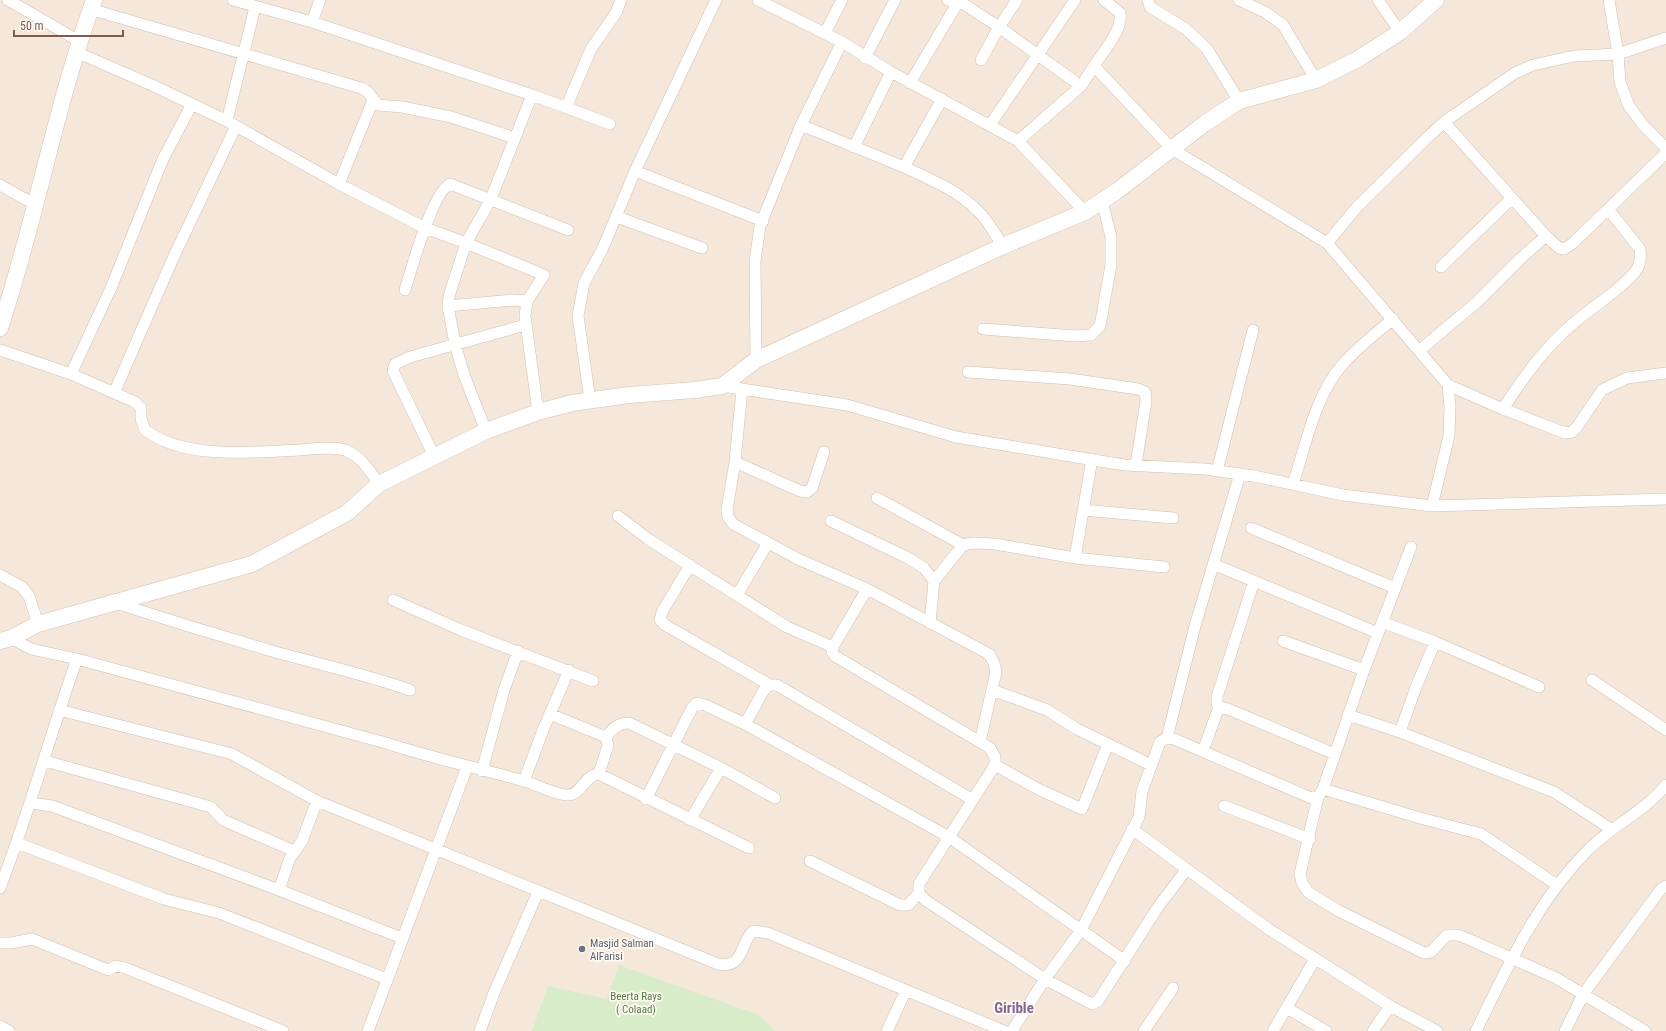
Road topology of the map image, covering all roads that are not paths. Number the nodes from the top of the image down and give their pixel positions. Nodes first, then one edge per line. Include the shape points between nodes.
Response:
1 (8, 0) edge
2 (233, 0) edge
3 (320, 0) edge
4 (621, 0) edge
5 (716, 0) edge
6 (758, 0) edge
7 (842, 0) edge
8 (896, 0) edge
9 (1017, 0) edge
10 (1075, 0) edge
11 (1104, 0) edge
12 (1148, 0) edge
13 (1239, 0) edge
14 (1378, 0) edge
15 (1436, 0) edge
16 (1609, 0) edge
17 (958, 2) edge
18 (92, 4) edge
19 (249, 4) edge
20 (312, 22) junction
21 (999, 27) junction
22 (1400, 32) junction
23 (825, 33) junction
24 (1666, 38) edge
25 (842, 42) junction
26 (77, 46) junction
27 (243, 53) junction
28 (1618, 54) junction
29 (1038, 56) junction
30 (865, 58) junction
31 (981, 60) dead end
32 (1094, 66) junction
33 (891, 72) junction
34 (1316, 80) junction
35 (910, 83) junction
36 (1081, 86) junction
37 (532, 94) junction
38 (942, 99) junction
39 (373, 100) junction
40 (1240, 101) junction
41 (192, 104) junction
42 (566, 108) junction
43 (1444, 122) junction
44 (232, 124) junction
45 (610, 124) dead end
46 (802, 125) junction
47 (990, 125) junction
48 (515, 138) junction
49 (1018, 140) junction
50 (854, 147) junction
51 (1666, 148) edge
52 (1172, 149) junction
53 (1666, 153) edge
54 (904, 167) junction
55 (635, 171) junction
56 (339, 184) junction
57 (0, 185) edge
58 (1512, 198) junction
59 (490, 201) junction
60 (1102, 201) junction
61 (34, 204) junction
62 (1608, 209) junction
63 (1085, 212) junction
64 (617, 217) junction
65 (763, 220) junction
66 (425, 228) junction
67 (568, 230) dead end
68 (1546, 236) junction
69 (1327, 242) junction
70 (466, 243) junction
71 (1003, 246) junction
72 (702, 248) dead end
73 (1441, 267) dead end
74 (405, 290) dead end
75 (527, 301) junction
76 (448, 306) junction
77 (1394, 319) junction
78 (525, 325) junction
79 (0, 328) edge
80 (984, 329) dead end
81 (1253, 330) dead end
82 (455, 344) junction
83 (0, 350) edge
84 (1420, 350) junction
85 (756, 360) junction
86 (968, 372) dead end
87 (1666, 373) edge
88 (71, 374) junction
89 (1448, 385) junction
90 (722, 386) junction
91 (742, 389) junction
92 (114, 393) junction
93 (590, 400) junction
94 (1503, 410) junction
95 (538, 412) junction
96 (486, 431) junction
97 (824, 452) dead end
98 (434, 456) junction
99 (1092, 459) junction
100 (735, 462) junction
101 (1136, 465) junction
102 (1217, 470) junction
103 (1240, 474) junction
104 (379, 484) junction
105 (1293, 484) junction
106 (877, 498) dead end
107 (1666, 499) edge
108 (1432, 506) junction
109 (1083, 510) junction
110 (618, 516) dead end
111 (1173, 518) dead end
112 (831, 521) dead end
113 (1251, 528) dead end
114 (768, 543) junction
115 (963, 545) junction
116 (1411, 547) dead end
117 (1075, 558) junction
118 (1213, 564) junction
119 (690, 565) junction
120 (1164, 567) dead end
121 (0, 574) edge
122 (934, 581) junction
123 (1254, 581) junction
124 (1395, 588) junction
125 (867, 589) junction
126 (737, 595) junction
127 (393, 600) dead end
128 (113, 602) junction
129 (930, 623) junction
130 (38, 624) junction
131 (1380, 628) junction
132 (6, 639) edge
133 (1282, 641) dead end
134 (1435, 642) junction
135 (832, 647) junction
136 (518, 651) junction
137 (77, 660) junction
138 (569, 670) junction
139 (1364, 670) junction
140 (1592, 680) dead end
141 (593, 681) dead end
142 (770, 685) junction
143 (1539, 687) dead end
144 (410, 690) dead end
145 (992, 690) junction
146 (1221, 708) junction
147 (59, 710) junction
148 (550, 714) junction
149 (1348, 715) junction
150 (745, 724) junction
151 (1666, 730) edge
152 (1400, 732) junction
153 (606, 737) junction
154 (1167, 738) junction
155 (980, 742) junction
156 (673, 744) junction
157 (1108, 744) junction
158 (1203, 751) junction
159 (1335, 754) junction
160 (45, 761) junction
161 (995, 765) junction
162 (1152, 765) junction
163 (467, 767) junction
164 (721, 768) junction
165 (482, 771) junction
166 (599, 774) junction
167 (524, 781) junction
168 (1666, 785) edge
169 (1321, 793) junction
170 (775, 798) dead end
171 (646, 799) junction
172 (317, 800) junction
173 (973, 800) junction
174 (31, 803) junction
175 (1224, 806) dead end
176 (690, 820) junction
177 (1132, 829) junction
178 (1611, 829) junction
179 (949, 837) junction
180 (1310, 839) junction
181 (17, 843) junction
182 (436, 848) junction
183 (749, 848) dead end
184 (294, 851) junction
185 (810, 861) dead end
186 (1187, 870) junction
187 (1557, 885) junction
188 (1666, 886) edge
189 (0, 888) edge
190 (279, 890) junction
191 (538, 892) junction
192 (919, 893) junction
193 (1081, 930) junction
194 (402, 938) junction
195 (0, 943) edge
196 (1315, 959) junction
197 (1511, 959) junction
198 (1125, 961) junction
199 (387, 979) junction
200 (1045, 979) junction
201 (1174, 988) dead end
202 (906, 990) junction
203 (1584, 993) junction
204 (1390, 1006) junction
205 (1287, 1008) junction
206 (259, 1021) junction
207 (0, 1026) edge
208 (9, 1031) edge
209 (254, 1031) edge
210 (283, 1031) edge
211 (368, 1031) edge
212 (480, 1031) edge
213 (887, 1031) edge
214 (1004, 1031) edge
215 (1012, 1031) edge
216 (1144, 1031) edge
217 (1273, 1031) edge
218 (1326, 1031) edge
219 (1373, 1031) edge
220 (1437, 1031) edge
221 (1476, 1031) edge
222 (1565, 1031) edge
223 (1645, 1031) edge

1 - 26 street
2 - 19 street
3 - 20 street
4 - 42 street via 616,13 591,48
5 - 55 street
6 - 23 street
7 - 23 street
8 - 30 street
9 - 21 street
10 - 29 street
11 - 32 street via 1120,13 1122,19 1119,28
12 - 40 street via 1150,7 1186,29 1207,49
13 - 34 street via 1265,12 1283,25
14 - 22 street
15 - 22 street
16 - 28 street
17 - 21 street
17 - 35 street
18 - 26 street
18 - 27 street
19 - 20 street
19 - 27 street
20 - 37 street
21 - 29 street
21 - 31 street
22 - 34 street via 1358,59
23 - 25 street
24 - 28 street
25 - 30 street
25 - 46 street
26 - 41 street
26 - 61 street
27 - 39 street via 361,88 367,91
27 - 44 street
28 - 43 street via 1574,56 1533,65 1515,73
28 - 51 street via 1620,82 1629,106 1643,125
29 - 36 street
29 - 47 street
30 - 33 street
32 - 36 street
32 - 52 street
33 - 35 street
33 - 50 street
34 - 40 street
35 - 38 street
36 - 49 street
37 - 42 street
37 - 48 street
38 - 47 street
38 - 54 street
39 - 48 street via 378,105 451,116
39 - 56 street
40 - 52 street
41 - 44 street
41 - 88 street via 163,159 111,288
42 - 45 street
43 - 58 street
43 - 69 street via 1357,207
44 - 56 street
44 - 92 street
46 - 50 street
46 - 65 street
47 - 49 street
48 - 59 street
49 - 63 street
50 - 54 street
52 - 60 street via 1146,171
52 - 69 street
53 - 62 street
54 - 71 street via 946,186 965,199 980,212
55 - 64 street
55 - 65 street
56 - 66 street
57 - 61 street
58 - 68 street
58 - 73 street
59 - 66 street via 453,184 448,185 440,194
59 - 67 street
59 - 70 street
60 - 63 street
60 - 80 street via 1111,237 1111,265 1100,326 1091,335 1076,336
61 - 79 street
62 - 68 street via 1566,249 1559,248
62 - 94 street via 1640,249 1639,266 1627,280 1546,349 1534,362
63 - 71 street
64 - 72 street
64 - 93 street via 584,283 579,305 578,316
65 - 85 street via 755,261
66 - 70 street
66 - 74 street
68 - 84 street via 1477,302
69 - 77 street
70 - 75 street via 544,275
70 - 76 street via 451,288
71 - 85 street
75 - 76 street
75 - 78 street
76 - 82 street
77 - 84 street
77 - 105 street via 1342,365 1322,396
78 - 82 street
78 - 95 street
81 - 102 street
82 - 96 street
82 - 98 street via 410,357 395,364 393,371
83 - 88 street
84 - 89 street
85 - 90 street
86 - 101 street via 1070,379 1145,392 1146,401
87 - 94 street via 1627,378 1602,390 1572,432 1555,430
88 - 92 street
89 - 94 street
89 - 108 street via 1448,436
90 - 91 street
90 - 93 street
91 - 99 street via 847,405 956,437
91 - 100 street
92 - 104 street via 140,406 145,430 161,440 220,453 344,450 360,459
93 - 95 street
95 - 96 street
96 - 98 street
97 - 100 street via 812,488 807,492
98 - 104 street
99 - 101 street
99 - 109 street
100 - 114 street via 728,517 733,524
101 - 102 street
102 - 103 street
103 - 105 street
103 - 118 street
104 - 128 street via 347,513 252,564
105 - 108 street via 1343,494
106 - 115 street
107 - 108 street
109 - 111 street
109 - 117 street
110 - 119 street via 648,539
112 - 122 street via 908,558 924,568
113 - 124 street
114 - 125 street
114 - 126 street
115 - 117 street via 994,544
115 - 122 street
116 - 124 street
117 - 120 street
118 - 123 street
118 - 154 street
119 - 126 street
119 - 142 street via 662,612 660,620
121 - 130 street via 22,587 32,603
122 - 129 street
123 - 131 street
123 - 146 street via 1217,697 1217,704
124 - 131 street
125 - 129 street
125 - 135 street
126 - 135 street via 787,627
127 - 136 street via 461,630
128 - 130 street
128 - 144 street via 178,624 386,681
129 - 145 street via 989,654 996,672
130 - 132 street
131 - 134 street
131 - 139 street
132 - 137 street via 31,649
133 - 139 street
134 - 143 street
134 - 152 street
135 - 155 street via 835,656
136 - 138 street
136 - 165 street via 504,690
137 - 147 street
137 - 163 street
138 - 141 street
138 - 148 street
139 - 149 street
140 - 151 street
142 - 150 street via 764,690
142 - 173 street via 776,685
145 - 155 street
145 - 157 street via 1047,710
146 - 158 street via 1217,712
146 - 159 street
147 - 160 street
147 - 172 street via 232,754
148 - 153 street
148 - 167 street
149 - 152 street
149 - 159 street
150 - 156 street via 697,703
150 - 179 street
152 - 178 street via 1554,792
153 - 156 street via 615,726 628,723
153 - 166 street via 608,745
154 - 158 street
154 - 162 street via 1160,742
155 - 161 street via 990,748 995,757
156 - 164 street
156 - 171 street
157 - 161 street via 1082,809 1038,789
157 - 162 street
158 - 169 street via 1311,798
159 - 169 street
160 - 174 street
160 - 184 street via 211,807 228,823
161 - 173 street
162 - 177 street via 1142,791 1139,817
163 - 165 street
163 - 182 street
164 - 170 street
164 - 176 street
165 - 167 street
166 - 167 street via 591,776 576,792 568,795
166 - 171 street
168 - 178 street via 1638,812
169 - 180 street
169 - 187 street via 1481,834
171 - 176 street
172 - 182 street
172 - 184 street via 302,841
173 - 179 street
174 - 181 street
174 - 190 street via 52,806
175 - 180 street
176 - 183 street
177 - 186 street
177 - 193 street
178 - 187 street
179 - 192 street via 919,884
179 - 193 street
180 - 197 street via 1300,874 1302,883 1308,892 1337,910 1424,953 1431,952 1447,935 1458,935
181 - 189 street
181 - 199 street via 164,899 219,913
182 - 191 street
182 - 194 street
184 - 190 street
185 - 192 street via 900,905 908,905
186 - 196 street
186 - 198 street via 1158,907
187 - 197 street via 1543,903
188 - 203 street via 1661,889
190 - 194 street
191 - 202 street via 718,964 727,966 733,963 751,932 758,930
191 - 212 street
192 - 200 street via 925,900
193 - 198 street
193 - 200 street
194 - 199 street
195 - 206 street via 32,939 108,970 116,966 125,968
196 - 204 street
196 - 205 street
197 - 203 street
197 - 221 street
198 - 200 street via 1098,1001 1092,1004
199 - 211 street
200 - 215 street
201 - 216 street
202 - 213 street
202 - 214 street
203 - 222 street
203 - 223 street
204 - 219 street
204 - 220 street
205 - 217 street
205 - 218 street
206 - 209 street
206 - 210 street
207 - 208 street

